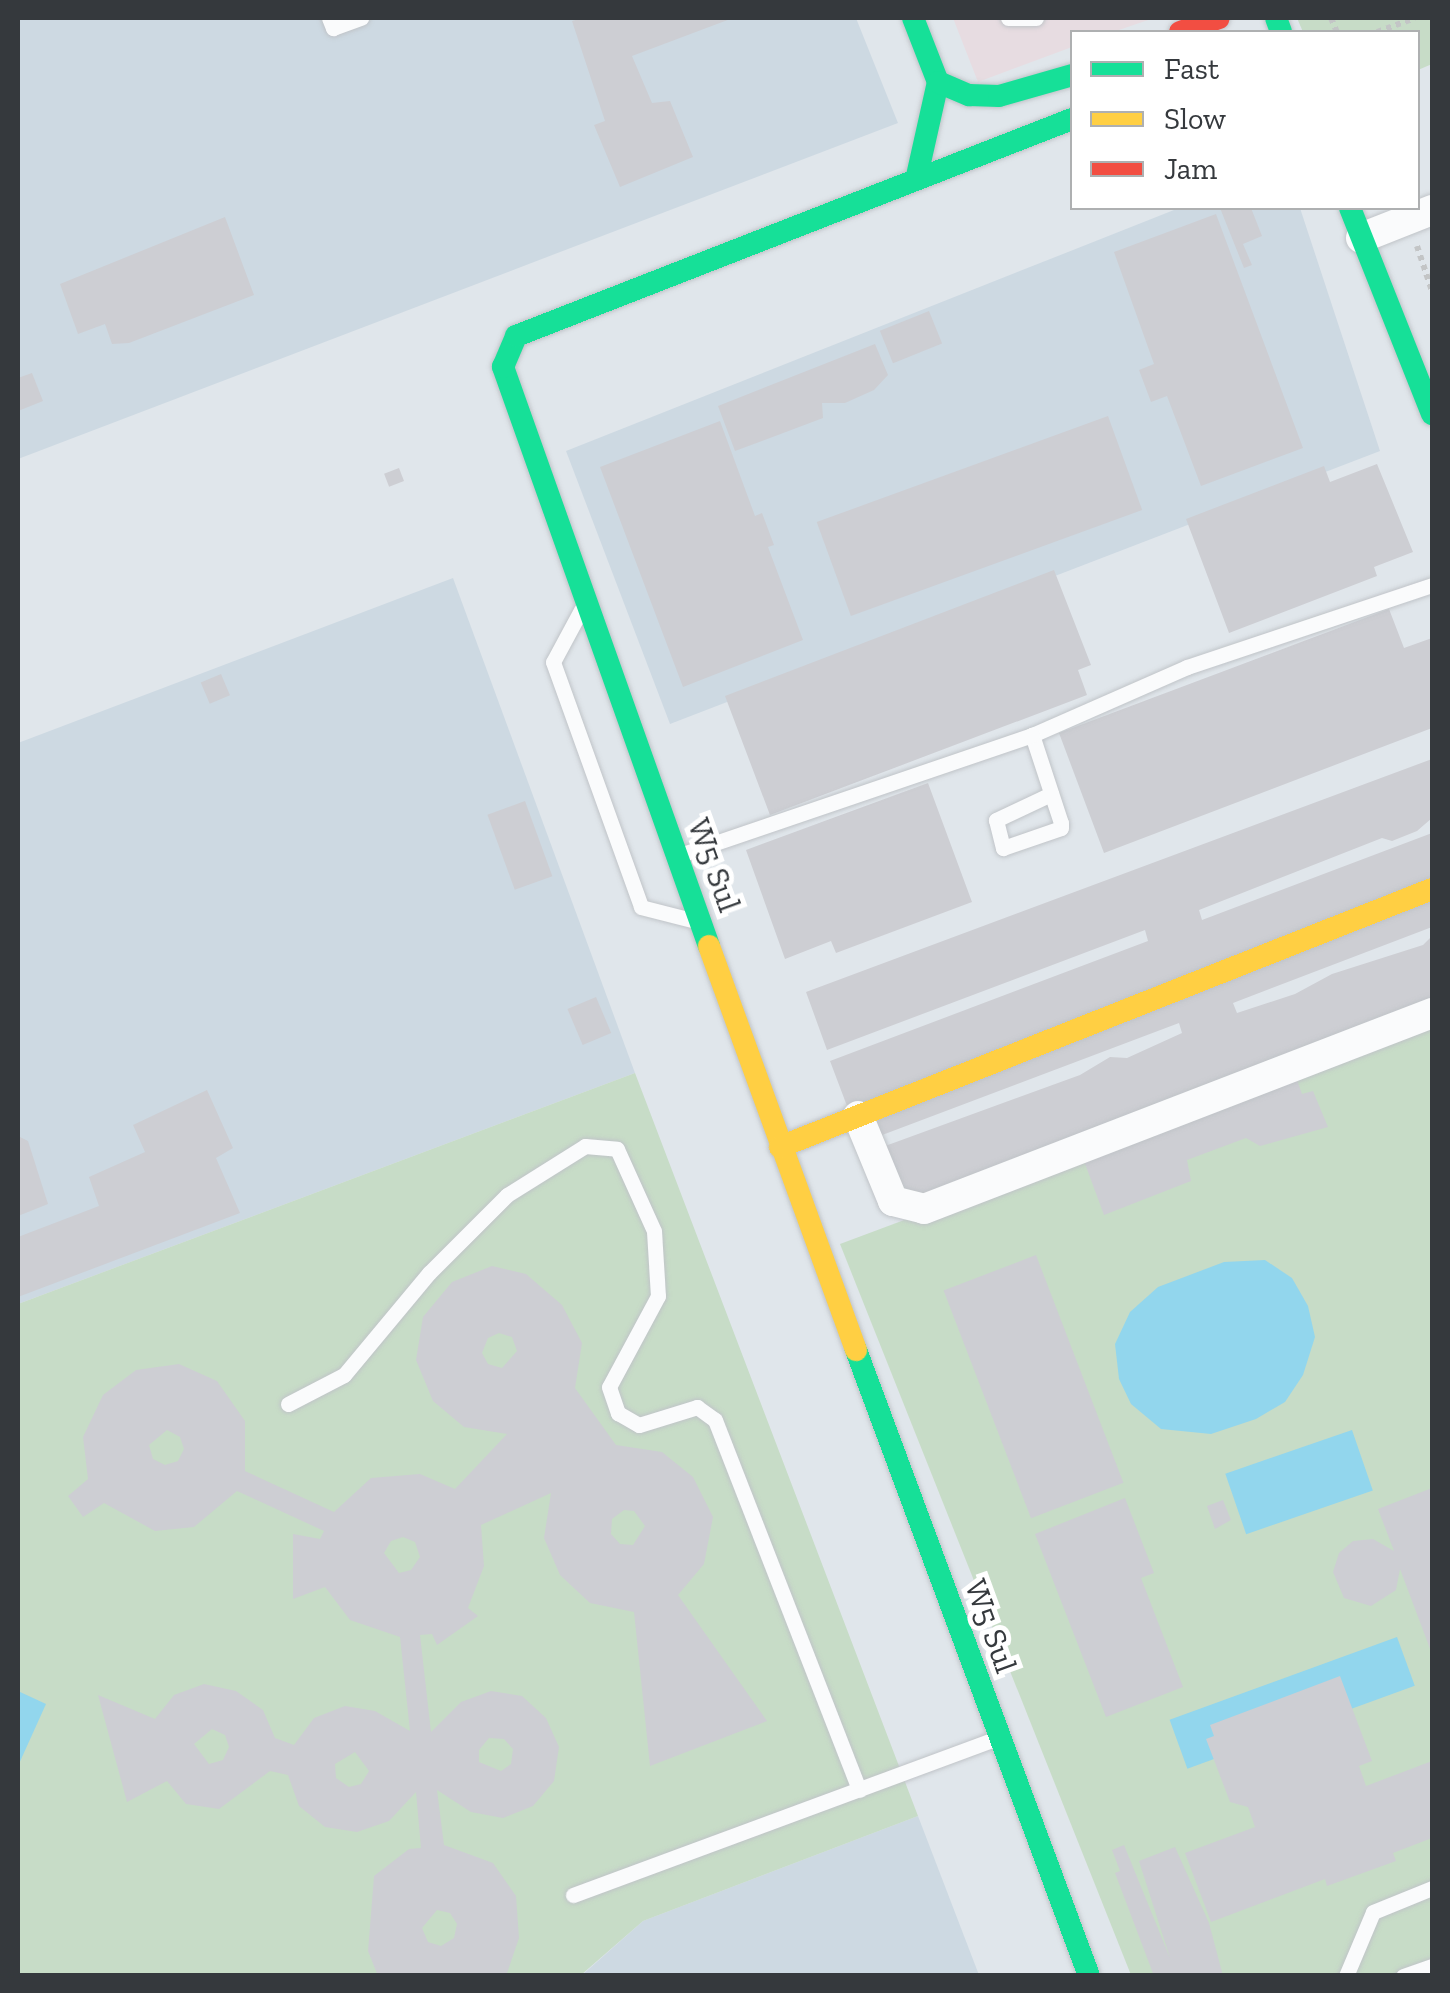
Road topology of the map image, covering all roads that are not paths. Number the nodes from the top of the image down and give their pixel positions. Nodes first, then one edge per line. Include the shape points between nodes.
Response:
1 (329, 18) edge
2 (361, 18) edge
3 (913, 18) edge
4 (1008, 18) edge
5 (1036, 18) edge
6 (1219, 18) edge
7 (1186, 30) edge
8 (1070, 76) edge
9 (938, 82) junction
10 (1070, 120) edge
11 (917, 176) junction
12 (1351, 210) edge
13 (1432, 210) edge
14 (1361, 238) junction
15 (1432, 414) edge
16 (1432, 586) edge
17 (586, 602) junction
18 (1032, 736) junction
19 (1051, 794) junction
20 (677, 856) junction
21 (1432, 889) edge
22 (700, 922) junction
23 (1432, 1013) edge
24 (858, 1116) junction
25 (780, 1147) junction
26 (288, 1404) dead end
27 (998, 1738) junction
28 (859, 1790) junction
29 (1432, 1888) edge
30 (573, 1895) dead end
31 (1432, 1966) edge
32 (1089, 1976) edge
33 (1346, 1976) edge
34 (1403, 1976) edge

1 - 2 lane via 333,28
3 - 9 main road
4 - 5 lane
6 - 7 main road
8 - 9 main road via 999,96 969,95
9 - 11 main road
10 - 11 main road
11 - 17 main road, W5 Sul via 516,336 503,367 506,383
12 - 14 main road
13 - 14 street
14 - 15 main road
16 - 18 lane via 1187,667
17 - 20 main road, W5 Sul
17 - 22 lane via 552,662 641,907
18 - 19 lane
18 - 20 lane
19 - 19 lane via 1058,833 1004,848 996,820
20 - 22 main road, W5 Sul
21 - 24 main road
22 - 25 main road, W5 Sul
23 - 24 street via 924,1209 893,1200
24 - 25 main road
25 - 27 main road, W5 Sul
26 - 28 lane via 344,1375 429,1273 506,1195 584,1146 617,1150 654,1232 658,1296 609,1387 618,1413 639,1425 697,1407 715,1420
27 - 28 lane
27 - 32 main road, W5 Sul
28 - 30 lane
29 - 33 lane via 1373,1912
31 - 34 lane

